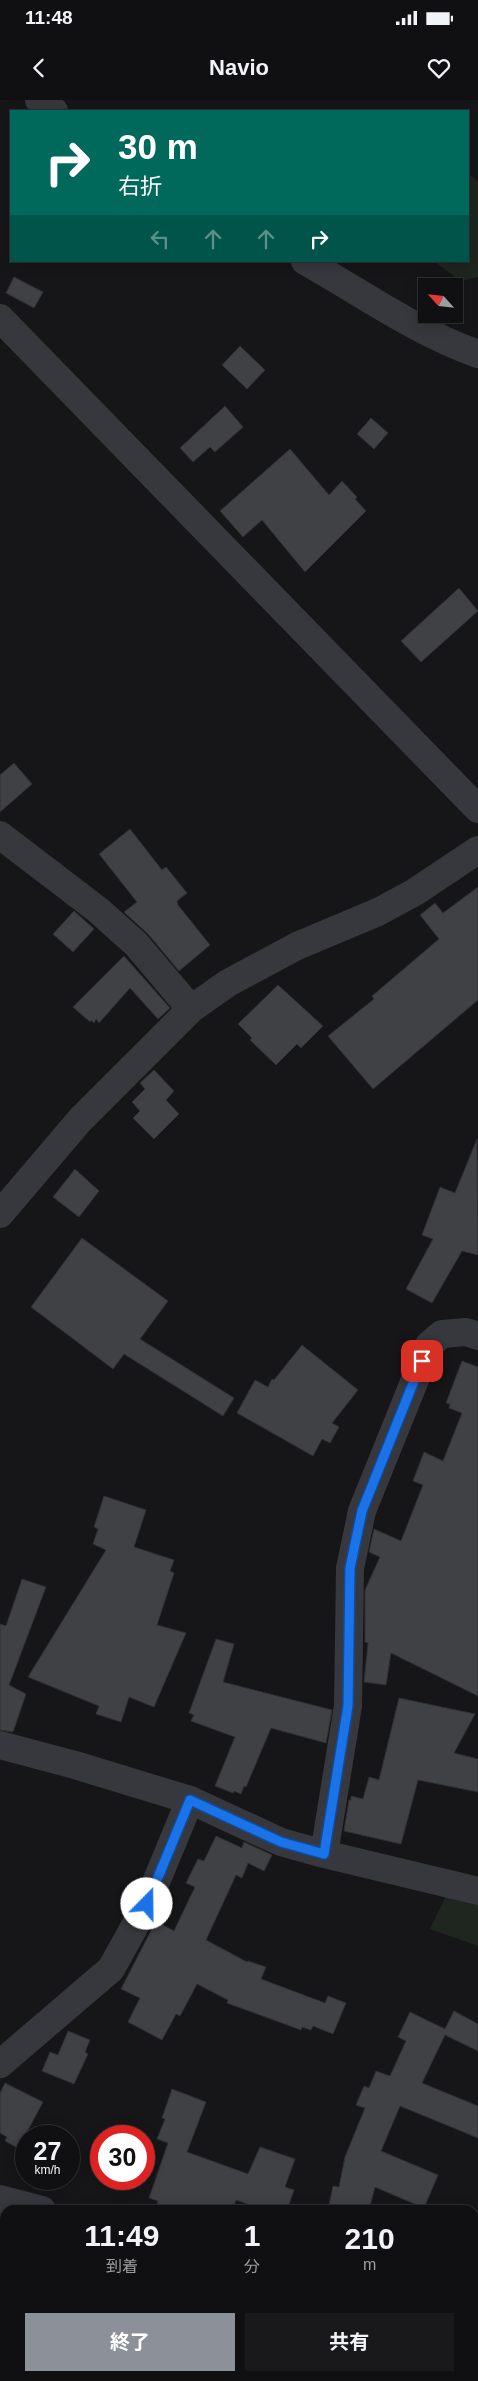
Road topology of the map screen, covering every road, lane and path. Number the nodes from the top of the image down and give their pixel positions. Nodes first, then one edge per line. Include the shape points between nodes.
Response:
1 (39, 100) edge
2 (53, 110) edge
3 (307, 262) edge
4 (0, 318) edge
5 (478, 354) edge
6 (478, 809) edge
7 (0, 835) edge
8 (478, 850) edge
9 (190, 1009) junction
10 (0, 1214) edge
11 (478, 1336) edge
12 (0, 1745) edge
13 (190, 1800) junction
14 (324, 1854) junction
15 (478, 1891) edge
16 (0, 2064) edge
17 (0, 2200) edge
18 (21, 2205) edge

1 - 2 street
3 - 5 street via 402,318
4 - 6 street
7 - 9 street via 98,910 136,944
8 - 9 street via 416,892 378,912 297,946 228,983
9 - 10 street via 80,1120
11 - 14 street via 466,1332 442,1334 429,1345 362,1511 350,1568 348,1706
12 - 13 street
13 - 14 street via 281,1842
13 - 16 street via 147,1904 111,1969
14 - 15 street
17 - 18 street

